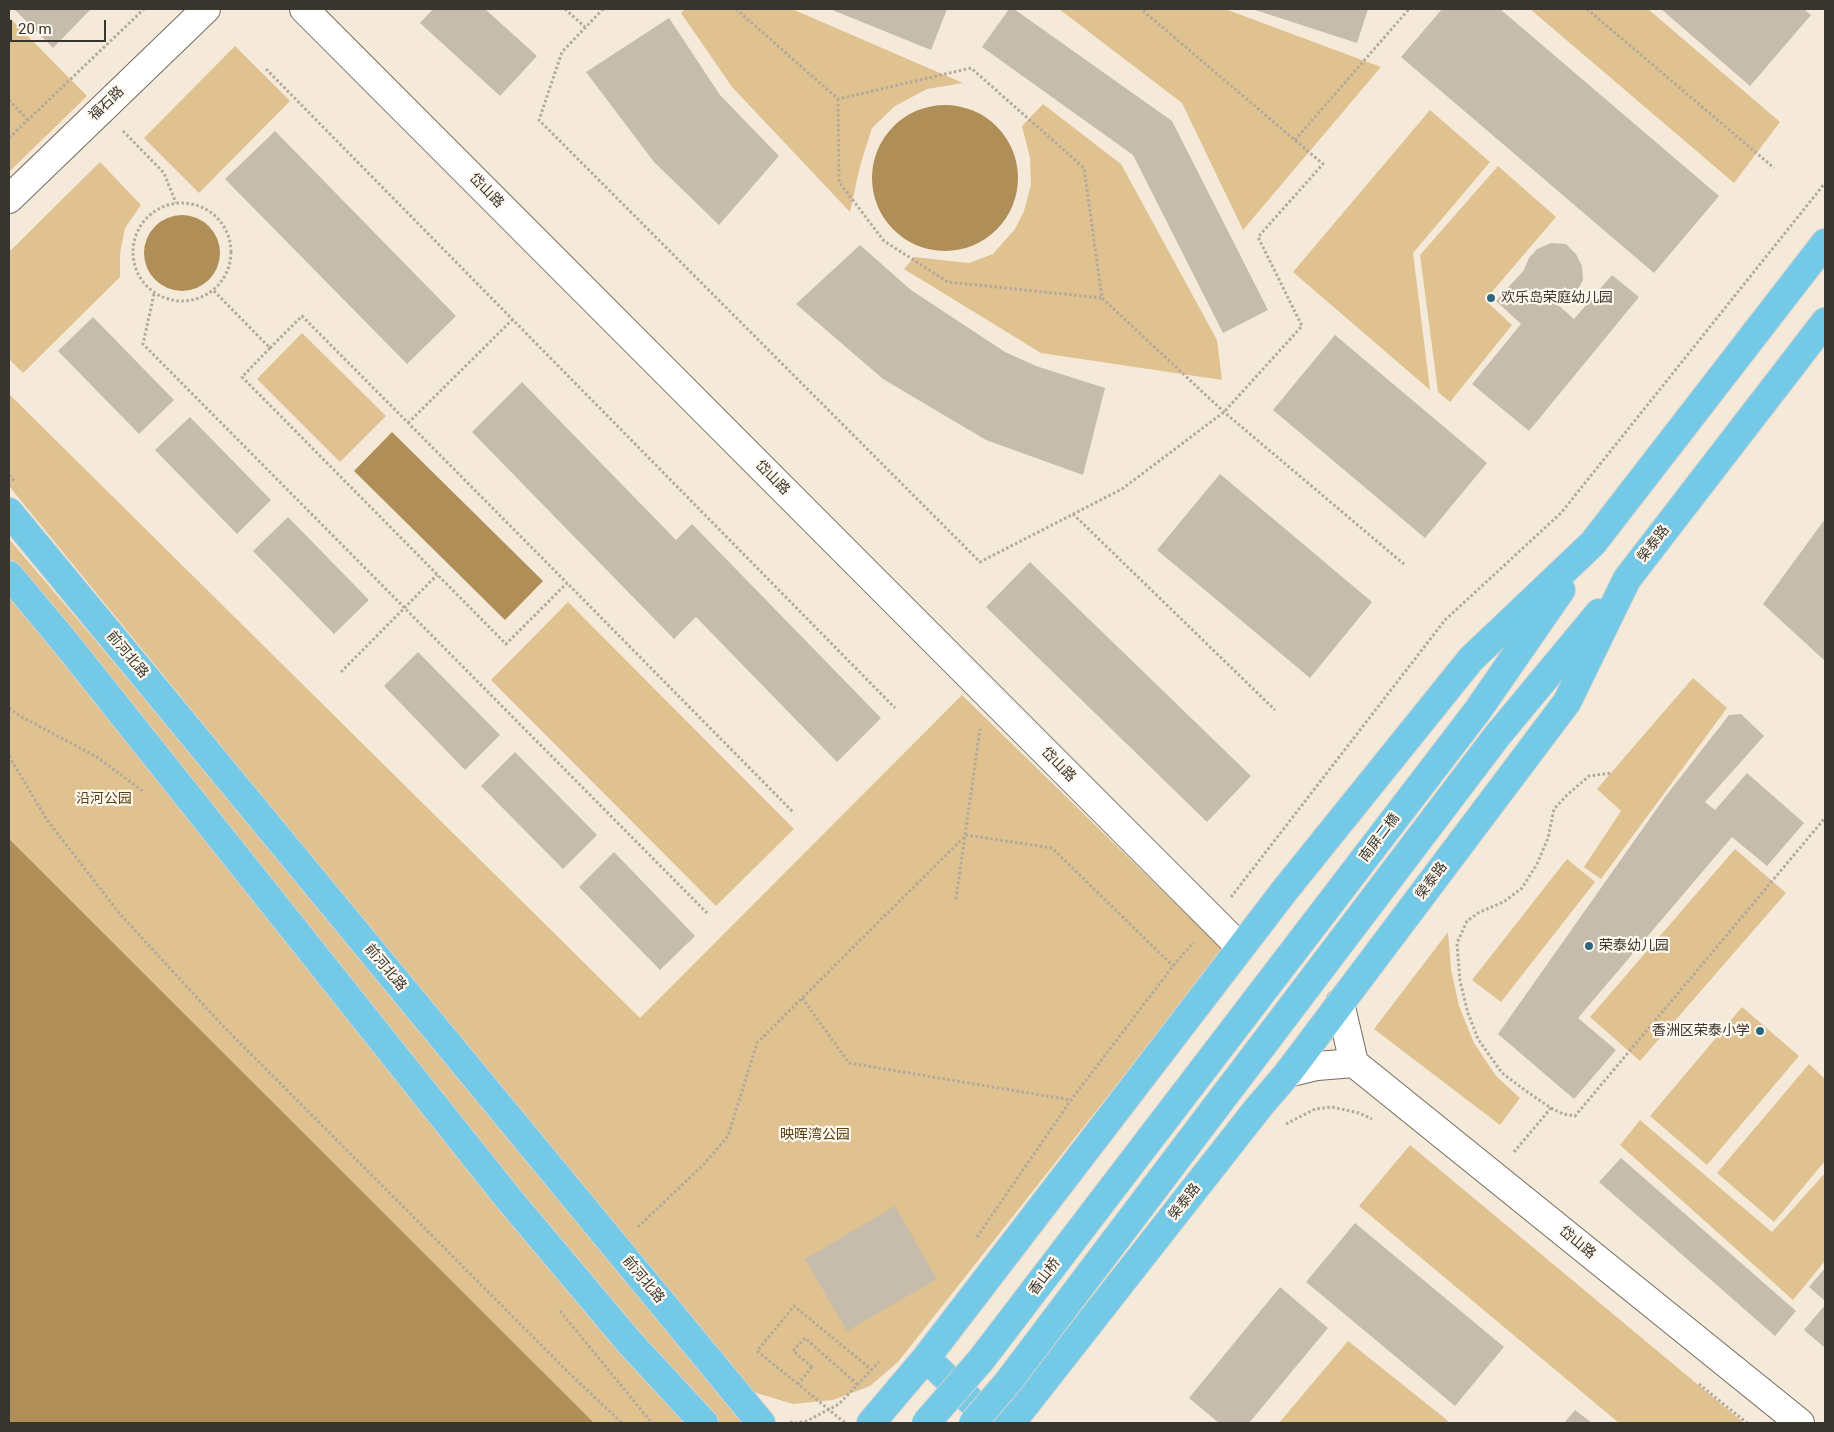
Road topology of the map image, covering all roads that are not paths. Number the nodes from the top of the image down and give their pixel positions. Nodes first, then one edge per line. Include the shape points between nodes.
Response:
1 (206, 9) edge
2 (304, 9) edge
3 (9, 199) edge
4 (1825, 243) edge
5 (1825, 322) edge
6 (9, 512) edge
7 (1593, 543) junction
8 (9, 575) edge
9 (1627, 579) junction
10 (1240, 947) junction
11 (1340, 1003) junction
12 (1354, 1063) junction
13 (1288, 1073) junction
14 (1159, 1127) joint
15 (926, 1358) junction
16 (772, 1422) edge
17 (704, 1423) edge
18 (871, 1423) edge
19 (926, 1423) edge
20 (973, 1423) edge
21 (994, 1423) edge
22 (1011, 1423) edge
23 (1800, 1423) edge

1 - 3 street, 福石路
2 - 10 street, 岱山路
4 - 7 main road
5 - 9 main road, 榮泰路
6 - 16 main road, 前河北路 via 616,1248
7 - 10 main road via 1471,659
7 - 14 main road, 南屏二橋 via 1478,710
8 - 17 main road via 78,657 508,1198 630,1343
9 - 11 main road, 榮泰路 via 1567,702
9 - 20 main road, bridge via 1497,736 1008,1382
10 - 15 main road
11 - 12 street
11 - 13 main road, 榮泰路
12 - 13 street via 1317,1066
12 - 23 street, 岱山路
13 - 22 main road, 榮泰路
14 - 19 main road, 香山桥, bridge via 982,1360
15 - 18 main road
15 - 21 main road

